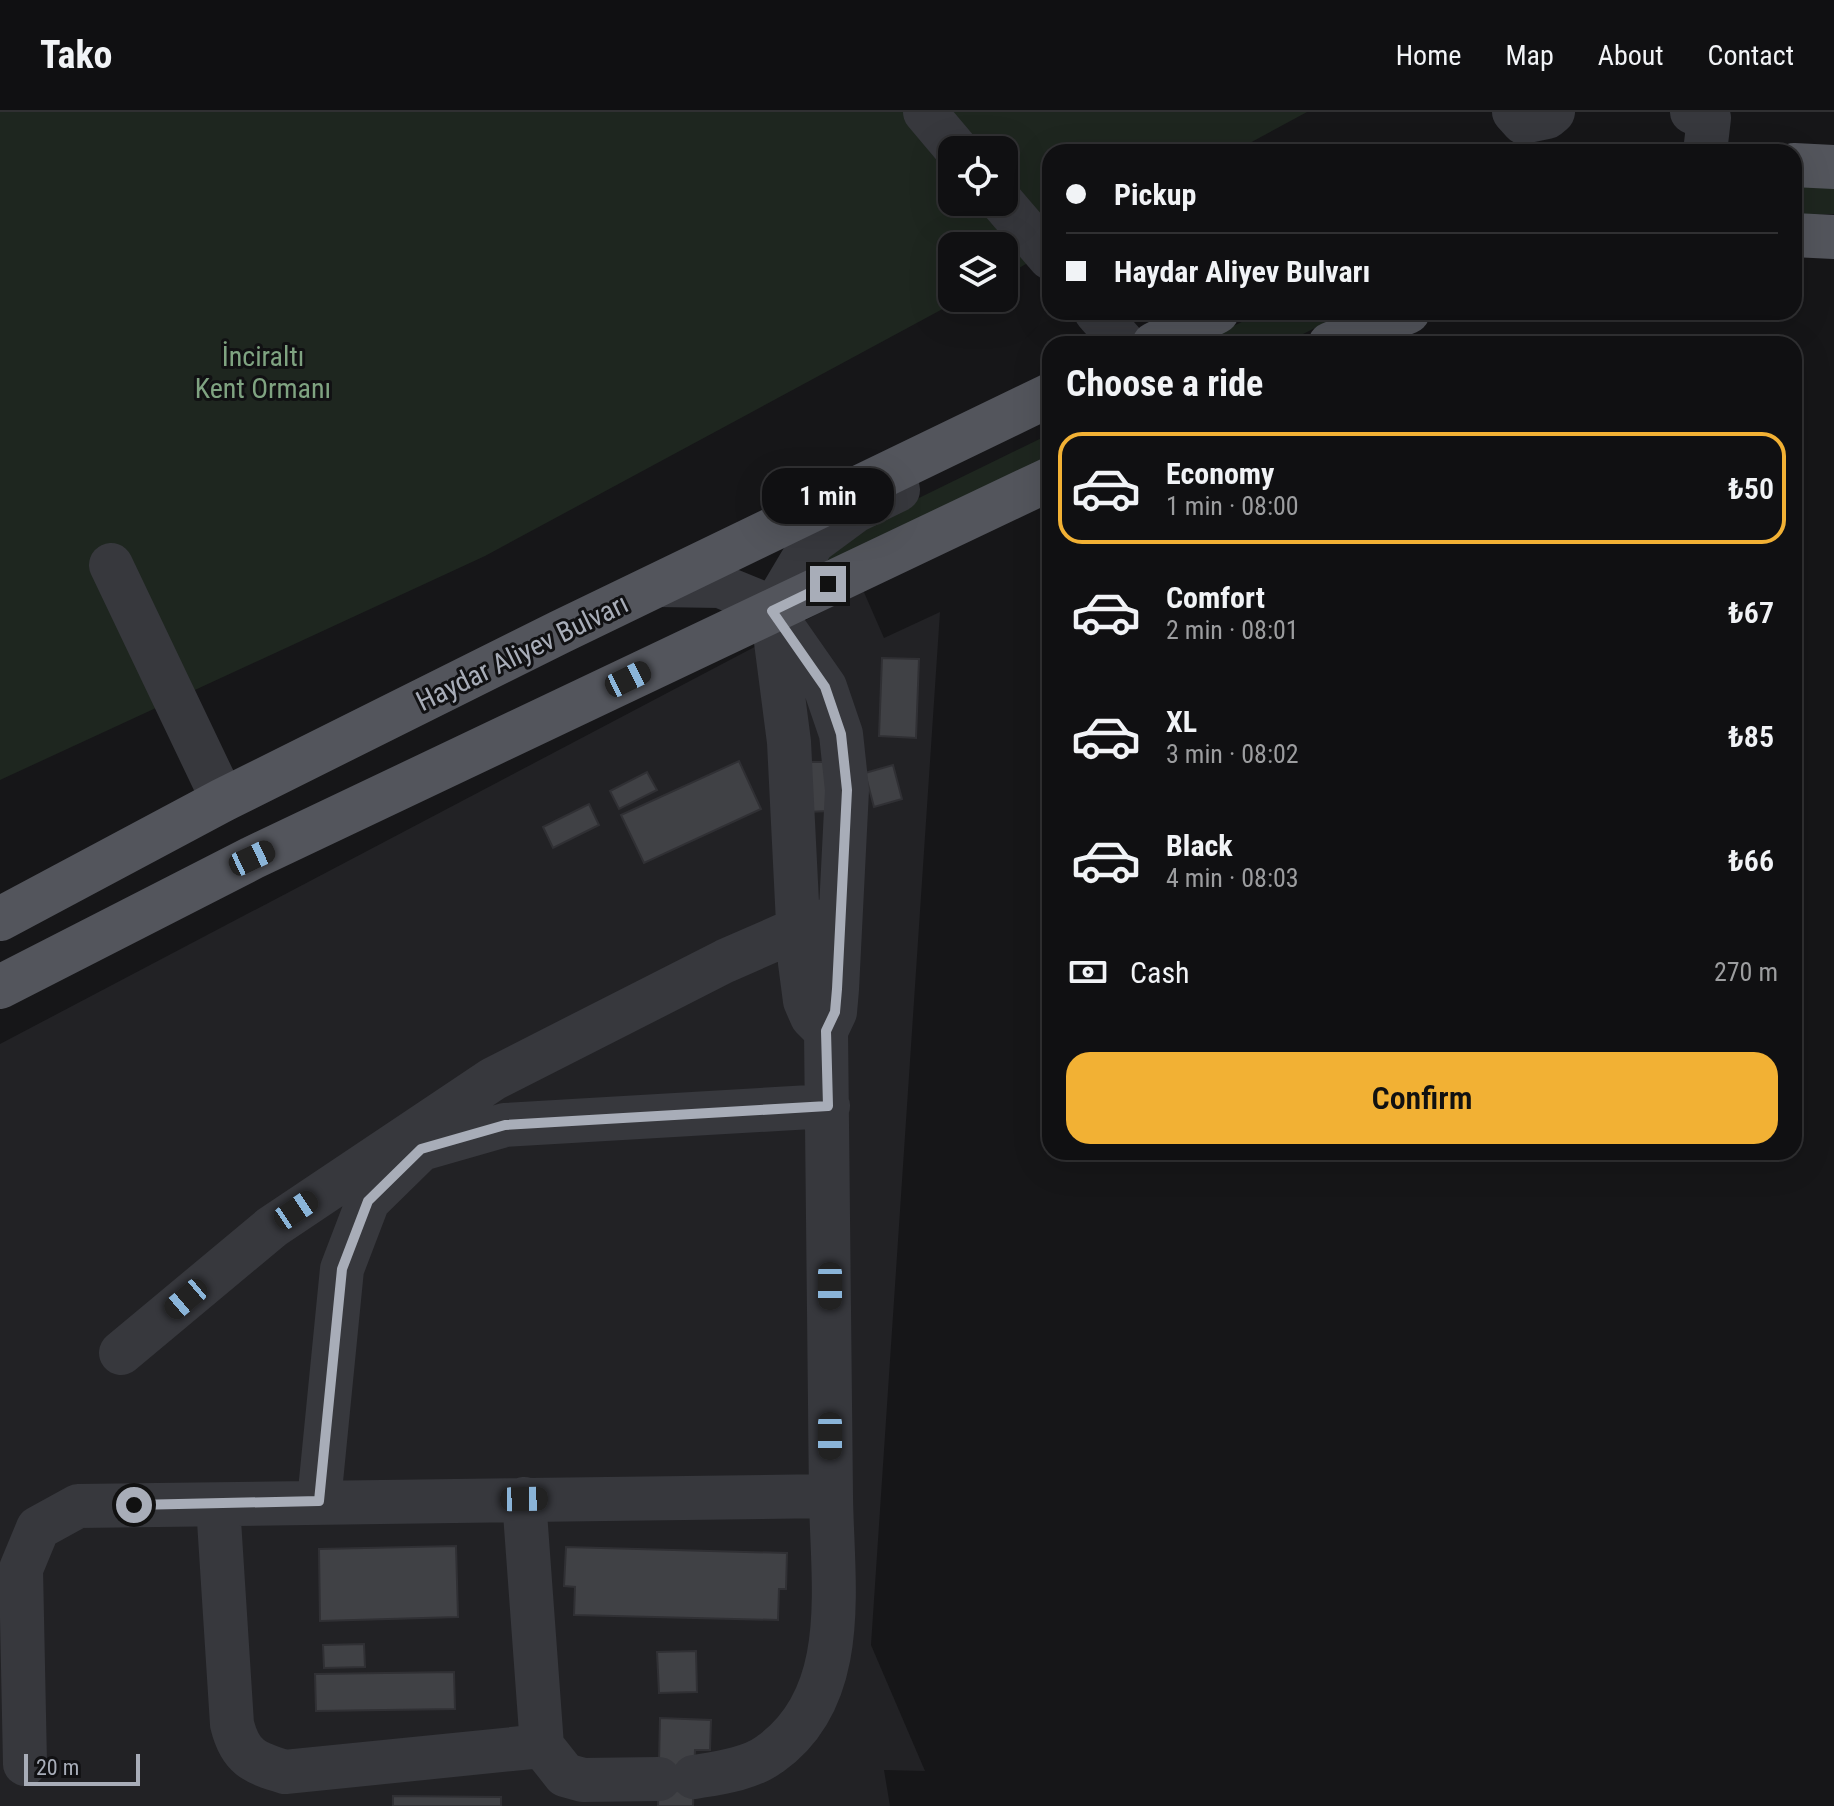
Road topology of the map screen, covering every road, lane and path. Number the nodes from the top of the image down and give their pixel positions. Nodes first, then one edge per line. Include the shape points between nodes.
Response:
1 (925, 112) edge
2 (1514, 112) edge
3 (1553, 112) edge
4 (945, 136) edge
5 (1802, 165) edge
6 (1834, 167) edge
7 (1014, 216) edge
8 (1802, 235) edge
9 (1834, 237) edge
10 (1042, 249) edge
11 (1103, 320) edge
12 (1201, 320) edge
13 (1388, 320) edge
14 (1117, 336) edge
15 (1170, 336) edge
16 (1350, 336) edge
17 (1042, 399) edge
18 (1042, 414) edge
19 (1042, 483) edge
20 (111, 565) dead end
21 (659, 585) junction
22 (772, 611) junction
23 (223, 800) junction
24 (252, 858) junction
25 (840, 916) junction
26 (0, 919) edge
27 (798, 929) junction
28 (0, 987) edge
29 (826, 1031) junction
30 (828, 1106) junction
31 (121, 1353) dead end
32 (831, 1496) junction
33 (524, 1499) junction
34 (319, 1501) junction
35 (218, 1505) junction
36 (542, 1746) junction
37 (25, 1764) dead end

1 - 4 street
2 - 3 street via 1523,122
5 - 6 main road
7 - 10 street
8 - 9 main road
11 - 14 street
12 - 15 main road
13 - 16 main road
17 - 21 main road, Haydar Aliyev Bulvarı
18 - 22 street via 855,511 813,542
19 - 22 main road
20 - 23 street
21 - 22 street via 720,586
21 - 23 main road, Haydar Aliyev Bulvarı
22 - 24 main road
22 - 25 street via 825,687 841,734 847,790
22 - 27 street via 789,742
23 - 24 main road
23 - 26 main road, Haydar Aliyev Bulvarı
24 - 28 main road
25 - 27 street
25 - 29 street via 835,1012
27 - 29 street via 805,1001
27 - 31 street via 493,1079 272,1227
29 - 30 street
30 - 32 street
30 - 34 street via 505,1125 421,1149 368,1201 342,1269
32 - 33 street
32 - 36 street via 832,1639 824,1682 800,1727 768,1756 726,1772 583,1780 565,1775
33 - 34 street
33 - 36 street
34 - 35 street
35 - 36 street via 232,1724 237,1744 256,1763 285,1772
35 - 37 street via 78,1506 38,1528 21,1569

